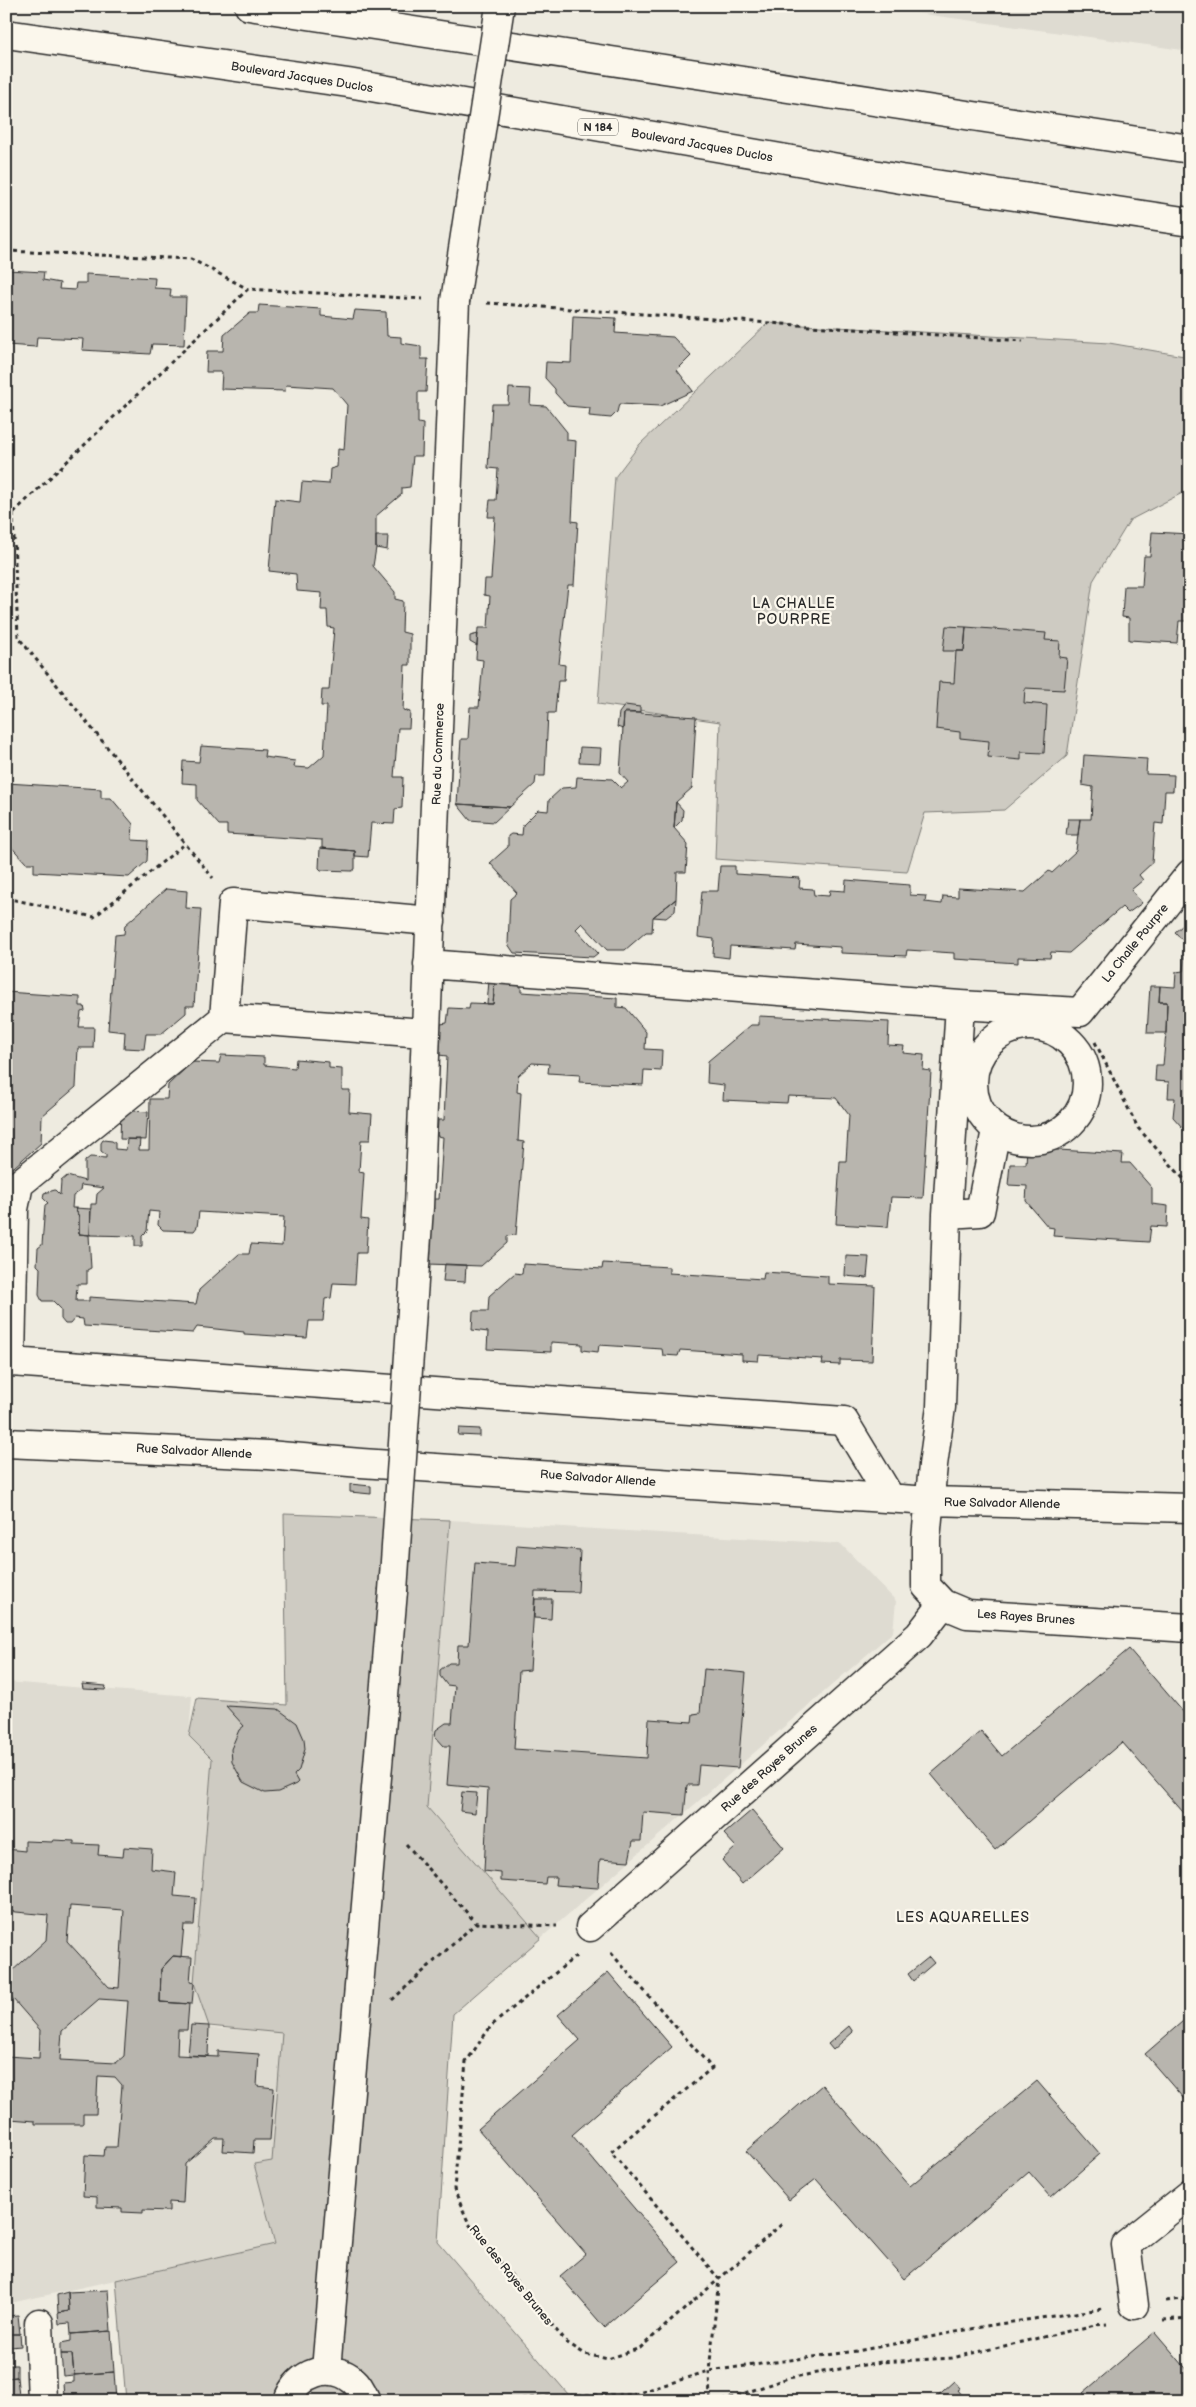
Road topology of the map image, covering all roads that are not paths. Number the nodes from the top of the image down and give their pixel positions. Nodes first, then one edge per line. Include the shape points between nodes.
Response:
1 (250, 6) edge
2 (500, 6) edge
3 (6, 34) edge
4 (1190, 150) edge
5 (1190, 222) edge
6 (1190, 874) edge
7 (431, 921) junction
8 (428, 964) junction
9 (960, 1005) junction
10 (224, 1018) junction
11 (424, 1033) junction
12 (996, 1130) junction
13 (947, 1214) junction
14 (9, 1273) edge
15 (8, 1362) edge
16 (6, 1443) edge
17 (890, 1498) junction
18 (930, 1501) junction
19 (1190, 1508) edge
20 (943, 1604) junction
21 (1190, 1628) edge
22 (594, 1932) road end
23 (1190, 2194) edge
24 (1134, 2305) road end
25 (39, 2323) dead end
26 (326, 2370) junction
27 (42, 2401) edge
28 (288, 2401) edge
29 (366, 2401) edge

1 - 4 street
2 - 7 street, Rue du Commerce, bridge via 455,301
3 - 5 street, Boulevard Jacques Duclos / N 184 via 348,83 900,179
6 - 9 street, La Challe Pourpre via 1080,1012
7 - 8 street, Rue du Commerce
7 - 10 street via 233,903
8 - 9 street
8 - 11 street, Rue du Commerce
9 - 13 street, Les Rayes Brunes
10 - 11 street
10 - 14 street via 19,1184
11 - 26 street, Rue du Commerce, bridge via 418,1207 393,1591
12 - 12 street via 1013,1138 1032,1141 1050,1137 1066,1128 1079,1114 1086,1096 1087,1077 1082,1059 1071,1043 1056,1032 1038,1026 1019,1027 1001,1033 986,1045 977,1062 973,1080 975,1099 982,1116
12 - 13 street via 980,1212
13 - 18 street, Les Rayes Brunes via 941,1407
14 - 15 street
15 - 17 street via 844,1421
16 - 17 street, Rue Salvador Allende via 268,1455
17 - 18 street, Rue Salvador Allende
18 - 19 street, Rue Salvador Allende
18 - 20 street, Les Rayes Brunes via 926,1586
20 - 21 street, Les Rayes Brunes via 967,1614
20 - 22 street, Rue des Rayes Brunes via 919,1636
23 - 24 street via 1126,2246
25 - 27 street
26 - 28 street via 303,2378
26 - 29 street via 354,2381

